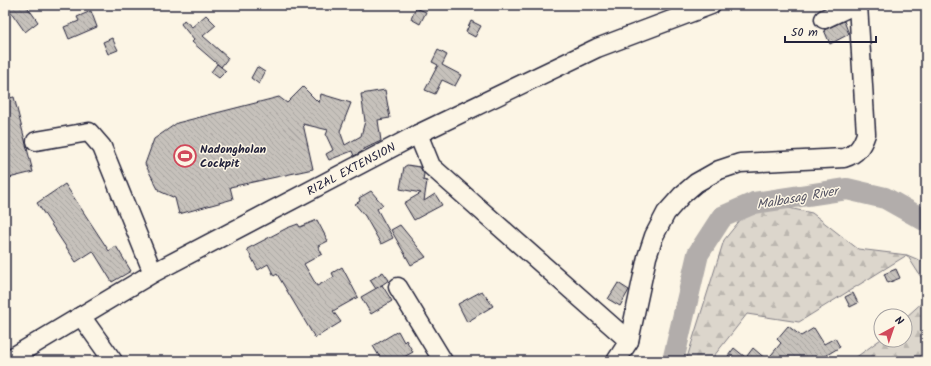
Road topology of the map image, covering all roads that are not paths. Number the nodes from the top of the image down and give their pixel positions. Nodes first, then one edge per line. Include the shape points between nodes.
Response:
1 (711, 5) edge
2 (854, 5) edge
3 (858, 5) edge
4 (824, 19) dead end
5 (418, 134) junction
6 (36, 141) dead end
7 (153, 273) junction
8 (398, 287) dead end
9 (81, 316) junction
10 (629, 341) junction
11 (6, 361) edge
12 (113, 361) edge
13 (443, 361) edge
14 (616, 361) edge

1 - 5 street, RIZAL EXTENSION via 597,48
2 - 4 street
3 - 10 street via 866,134 862,144 854,155 844,158 740,163 719,170 696,183 666,213 654,236
5 - 7 street, RIZAL EXTENSION
5 - 10 street via 431,166
6 - 7 street via 88,132 98,142
7 - 9 street, RIZAL EXTENSION
8 - 13 street
9 - 11 street, RIZAL EXTENSION
9 - 12 street
10 - 14 street

